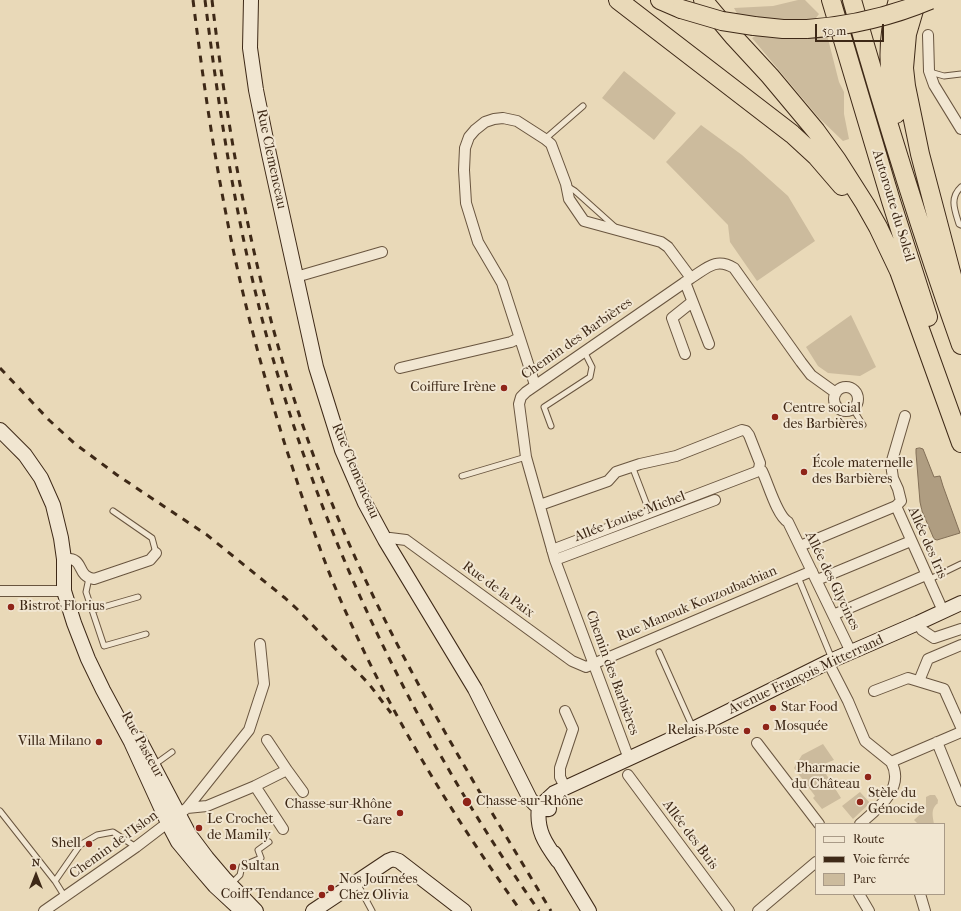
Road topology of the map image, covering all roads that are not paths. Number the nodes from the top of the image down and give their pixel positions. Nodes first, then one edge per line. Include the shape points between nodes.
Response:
1 (251, 0) edge
2 (618, 0) edge
3 (660, 0) edge
4 (703, 0) edge
5 (831, 0) edge
6 (852, 0) edge
7 (898, 0) edge
8 (917, 0) edge
9 (931, 0) edge
10 (928, 35) dead end
11 (929, 71) junction
12 (961, 74) edge
13 (583, 106) dead end
14 (961, 129) edge
15 (545, 139) junction
16 (566, 184) junction
17 (909, 187) junction
18 (961, 187) edge
19 (961, 225) edge
20 (619, 231) junction
21 (382, 252) dead end
22 (296, 277) junction
23 (688, 280) junction
24 (904, 285) junction
25 (692, 302) junction
26 (961, 310) edge
27 (519, 338) junction
28 (709, 344) dead end
29 (961, 345) edge
30 (584, 351) junction
31 (686, 354) dead end
32 (400, 368) dead end
33 (535, 385) junction
34 (836, 393) junction
35 (853, 409) junction
36 (961, 411) edge
37 (905, 416) dead end
38 (863, 425) dead end
39 (551, 426) dead end
40 (0, 430) edge
41 (961, 443) edge
42 (526, 457) junction
43 (632, 466) junction
44 (760, 468) junction
45 (462, 476) dead end
46 (715, 500) dead end
47 (540, 505) junction
48 (896, 506) junction
49 (113, 511) dead end
50 (650, 513) junction
51 (385, 540) junction
52 (911, 541) junction
53 (800, 546) junction
54 (552, 550) junction
55 (156, 553) joint
56 (64, 559) junction
57 (555, 560) junction
58 (961, 564) edge
59 (814, 576) junction
60 (798, 577) junction
61 (927, 577) junction
62 (89, 578) junction
63 (0, 591) edge
64 (64, 591) junction
65 (138, 597) dead end
66 (961, 603) edge
67 (93, 610) junction
68 (944, 612) junction
69 (833, 615) junction
70 (918, 623) junction
71 (961, 629) edge
72 (146, 634) dead end
73 (260, 644) dead end
74 (961, 645) edge
75 (659, 652) dead end
76 (851, 652) junction
77 (830, 661) junction
78 (594, 664) junction
79 (919, 681) junction
80 (874, 691) dead end
81 (565, 711) dead end
82 (961, 727) edge
83 (693, 729) junction
84 (961, 732) edge
85 (266, 740) dead end
86 (937, 742) junction
87 (757, 743) dead end
88 (172, 752) dead end
89 (629, 759) junction
90 (891, 762) junction
91 (149, 768) junction
92 (287, 770) junction
93 (628, 775) dead end
94 (255, 786) junction
95 (566, 789) junction
96 (303, 792) dead end
97 (961, 801) edge
98 (544, 808) junction
99 (0, 811) edge
100 (183, 811) junction
101 (168, 823) junction
102 (818, 823) edge
103 (861, 823) edge
104 (283, 829) dead end
105 (269, 842) dead end
106 (136, 847) junction
107 (558, 861) junction
108 (815, 863) edge
109 (55, 881) junction
110 (357, 883) junction
111 (230, 885) junction
112 (860, 895) edge
113 (920, 895) edge
114 (64, 897) junction
115 (44, 911) edge
116 (242, 911) edge
117 (256, 911) edge
118 (313, 911) edge
119 (372, 911) edge
120 (464, 911) edge
121 (589, 911) edge
122 (729, 911) edge
123 (758, 911) edge
124 (869, 911) edge
125 (924, 911) edge

1 - 22 street, Rue Clemenceau via 250,48 256,90
2 - 24 highway via 762,110 817,157 841,185 887,263
3 - 9 highway, bridge via 722,21 783,29 841,26 905,10
4 - 24 highway via 789,98 837,160 878,227
5 - 36 highway, Autoroute du Soleil via 910,262
6 - 17 highway, Autoroute du Soleil
7 - 17 highway via 889,38 889,62
8 - 26 highway via 906,39 906,86 920,154
10 - 11 street
11 - 12 lane via 944,76
11 - 14 street via 934,85
13 - 15 lane
15 - 16 street via 551,144
15 - 27 street via 517,121 494,119 475,130 465,148 464,177 469,217 478,242 502,283
16 - 20 lane
16 - 20 street via 569,199 584,221
17 - 29 highway, Autoroute du Soleil
18 - 19 lane via 957,190 953,202
20 - 23 street via 661,242 668,247
21 - 22 street
22 - 51 street, Rue Clemenceau via 316,367 342,450 365,503
23 - 25 street
23 - 30 street, Chemin des Barbières
23 - 34 street, Chemin des Barbières via 713,264 727,264 734,268 811,375
24 - 41 highway
25 - 28 street
25 - 31 street via 672,318
27 - 32 street
27 - 33 street
30 - 33 street, Chemin des Barbières
30 - 39 lane via 592,368 590,378 544,407
33 - 42 street, Chemin des Barbières via 521,397 519,404
34 - 35 street via 834,398 838,408 842,411
34 - 35 street via 845,387 855,390 858,400 857,406
35 - 38 lane
37 - 48 street, Allée des Iris via 891,464 900,501
40 - 56 street, Rue Pasteur via 25,455 41,478 53,505
42 - 45 lane
42 - 47 street, Chemin des Barbières
43 - 44 street, Allée des Glycines via 676,456 742,430 749,435
43 - 47 street via 616,472 608,481
43 - 50 lane
44 - 50 street via 756,472
44 - 53 street, Allée des Glycines via 783,520 788,522
46 - 57 street, Allée Louise Michel
47 - 54 street, Chemin des Barbières
48 - 52 street, Allée des Iris
48 - 53 street
49 - 55 lane via 152,538
50 - 54 street
51 - 78 street, Rue de la Paix via 406,540 572,661 586,667
51 - 98 street, Rue Clemenceau via 475,689 530,799
52 - 59 street, Rue Manouk Kouzoubachian
52 - 61 street, Allée des Iris
53 - 59 street, Allée des Glycines
54 - 57 street, Chemin des Barbières
55 - 62 street via 150,560 94,579
56 - 62 street via 71,558 78,562 84,575
56 - 64 street, Rue Pasteur
56 - 91 street, Rue Pasteur via 82,620 96,656
57 - 78 street, Chemin des Barbières
58 - 61 lane
59 - 60 street, Rue Manouk Kouzoubachian
59 - 69 street, Allée des Glycines
60 - 77 lane
60 - 78 street, Rue Manouk Kouzoubachian
61 - 68 street, Allée des Iris
61 - 69 street
62 - 67 lane via 86,592
63 - 64 street
64 - 91 street, Rue Pasteur via 74,623 103,690 131,742
65 - 67 lane
66 - 68 street, Avenue François Mitterrand
67 - 72 lane via 104,646
68 - 70 street, Avenue François Mitterrand
69 - 76 street, Allée des Glycines
70 - 71 street via 922,630 934,638
70 - 76 street, Avenue François Mitterrand
73 - 100 street, Chemin de l'Islon via 264,684 248,730
74 - 79 street via 928,659
75 - 83 lane
76 - 77 street, Avenue François Mitterrand
77 - 83 street, Avenue François Mitterrand
77 - 90 street via 865,741
78 - 89 street, Chemin des Barbières
79 - 80 street via 908,678
79 - 82 street via 944,689
81 - 95 street via 573,729 560,768 560,777
83 - 89 street, Avenue François Mitterrand
84 - 86 street
85 - 92 street
86 - 90 street
86 - 97 street
87 - 102 street
88 - 91 lane
89 - 95 street, Avenue François Mitterrand
90 - 103 street via 895,771 894,786 879,807
91 - 100 street, Rue Pasteur
91 - 101 street, Rue Pasteur
92 - 94 street
92 - 96 street
93 - 122 street, Allée des Buis
94 - 100 street via 207,806
94 - 104 street
95 - 98 street, Avenue François Mitterrand
98 - 107 street via 547,836
98 - 107 street via 538,816 540,830
99 - 109 lane
100 - 101 street, Chemin de l'Islon
100 - 111 street, Rue Pasteur via 189,834
101 - 106 street, Chemin de l'Islon
101 - 116 street, Rue Pasteur via 178,842 197,865
105 - 111 lane via 258,850 261,858 242,866 240,875
106 - 109 lane via 113,832 97,835 80,845
106 - 114 street, Chemin de l'Islon
107 - 121 street
108 - 123 street
109 - 114 lane
110 - 118 street
110 - 119 lane
110 - 120 street via 394,858
111 - 117 street, Rue Pasteur
112 - 124 street
113 - 125 street
114 - 115 street, Chemin de l'Islon

